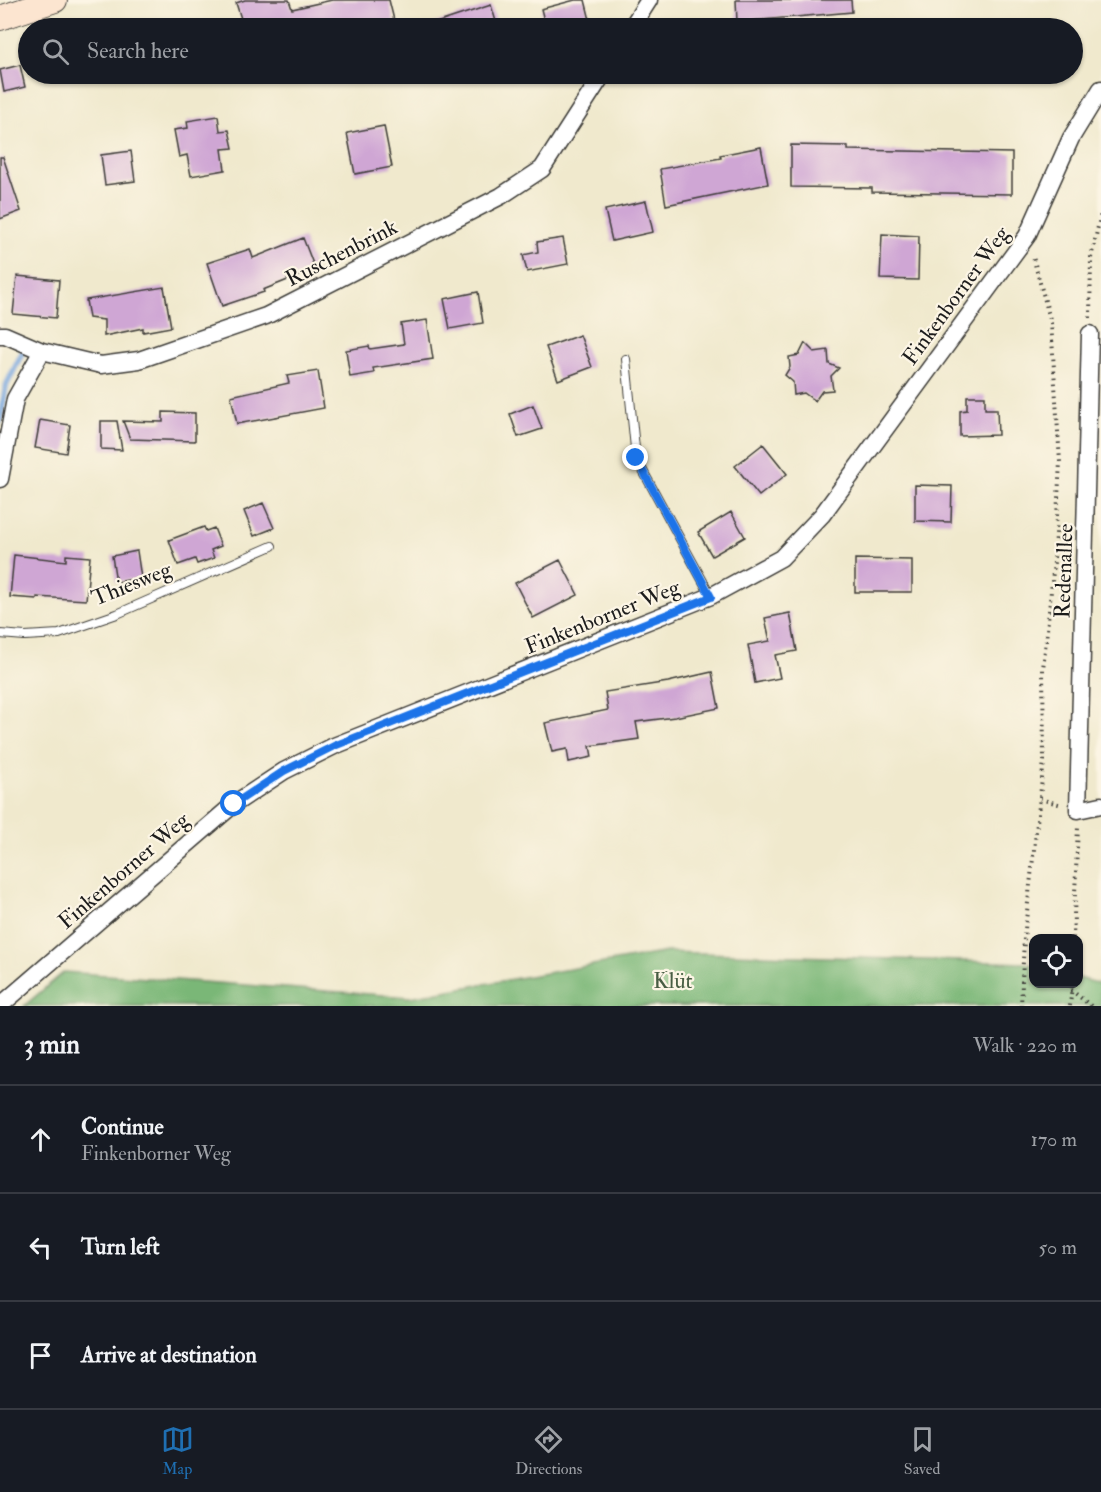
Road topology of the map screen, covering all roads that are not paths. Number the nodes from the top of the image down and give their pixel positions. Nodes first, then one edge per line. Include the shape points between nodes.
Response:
1 (55, 0) edge
2 (649, 0) edge
3 (0, 18) edge
4 (637, 18) edge
5 (597, 84) edge
6 (1101, 89) edge
7 (1090, 334) road end
8 (0, 335) edge
9 (42, 351) junction
10 (626, 359) dead end
11 (0, 479) edge
12 (273, 546) dead end
13 (711, 597) junction
14 (0, 634) edge
15 (1101, 805) edge
16 (0, 1006) edge

1 - 3 main road
2 - 4 street
5 - 9 street, Ruschenbrink via 542,169 501,196 266,316 139,360 101,365
6 - 13 street, Finkenborner Weg via 1071,138 1027,236 822,515 781,558
7 - 15 street, Redenallee via 1078,810
8 - 9 street, Ruschenbrink
9 - 11 street via 15,399
10 - 13 lane via 636,458
12 - 14 lane, Thiesweg via 117,614 59,634
13 - 16 street, Finkenborner Weg via 334,746 284,771 234,804

